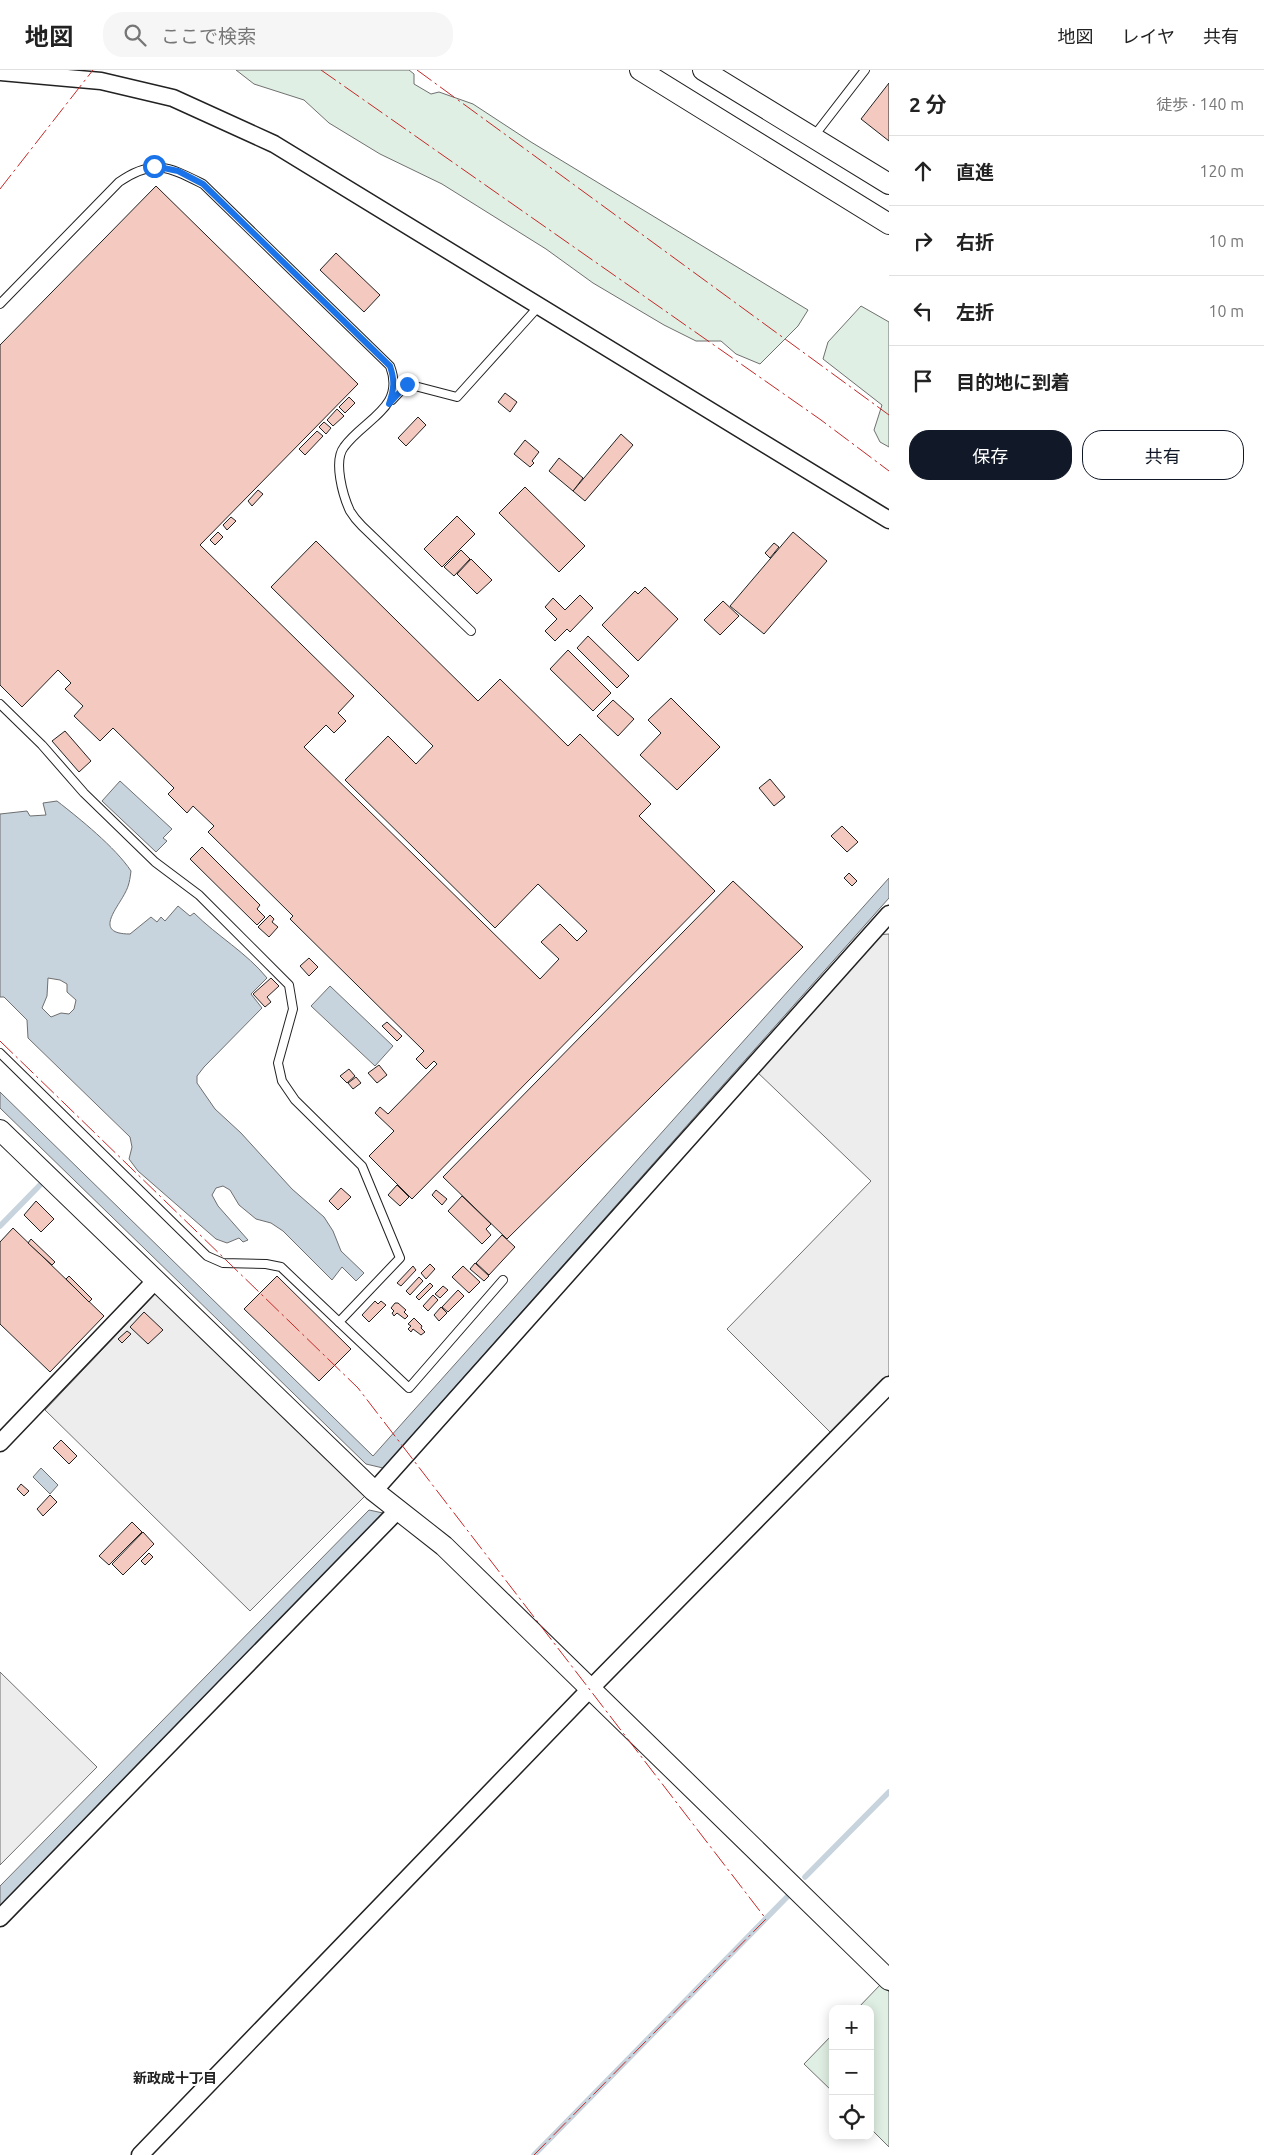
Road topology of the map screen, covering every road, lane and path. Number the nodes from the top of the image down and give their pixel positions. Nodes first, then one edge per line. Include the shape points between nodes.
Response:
1 (640, 70) edge
2 (703, 70) edge
3 (865, 70) edge
4 (0, 72) edge
5 (812, 137) junction
6 (889, 184) edge
7 (889, 224) edge
8 (0, 304) edge
9 (539, 306) junction
10 (389, 404) junction
11 (889, 520) edge
12 (471, 631) dead end
13 (0, 704) edge
14 (887, 920) edge
15 (0, 1052) edge
16 (0, 1130) edge
17 (503, 1280) dead end
18 (155, 1281) junction
19 (339, 1322) junction
20 (889, 1385) edge
21 (0, 1443) edge
22 (374, 1491) junction
23 (398, 1510) junction
24 (590, 1689) junction
25 (0, 1918) edge
26 (889, 1980) edge
27 (140, 2155) edge

1 - 7 street
2 - 5 street
3 - 5 lane
4 - 9 street via 101,80 174,98 274,144
5 - 6 street
8 - 10 lane via 119,182 134,171 154,166 178,171 203,184 390,366 395,379
9 - 10 lane via 457,397 407,384
9 - 11 street
10 - 12 lane via 343,448 339,459 340,478 350,512
13 - 19 lane via 42,744 84,793 155,862 199,895 289,985 293,1009 278,1063 282,1081 295,1100 362,1166 400,1258
14 - 22 street
15 - 19 lane via 207,1256 223,1263 281,1267
16 - 18 street
17 - 19 lane via 409,1388
18 - 21 street
18 - 22 street
20 - 24 street
22 - 23 street
23 - 24 street via 444,1546
23 - 25 street
24 - 26 street
24 - 27 street

